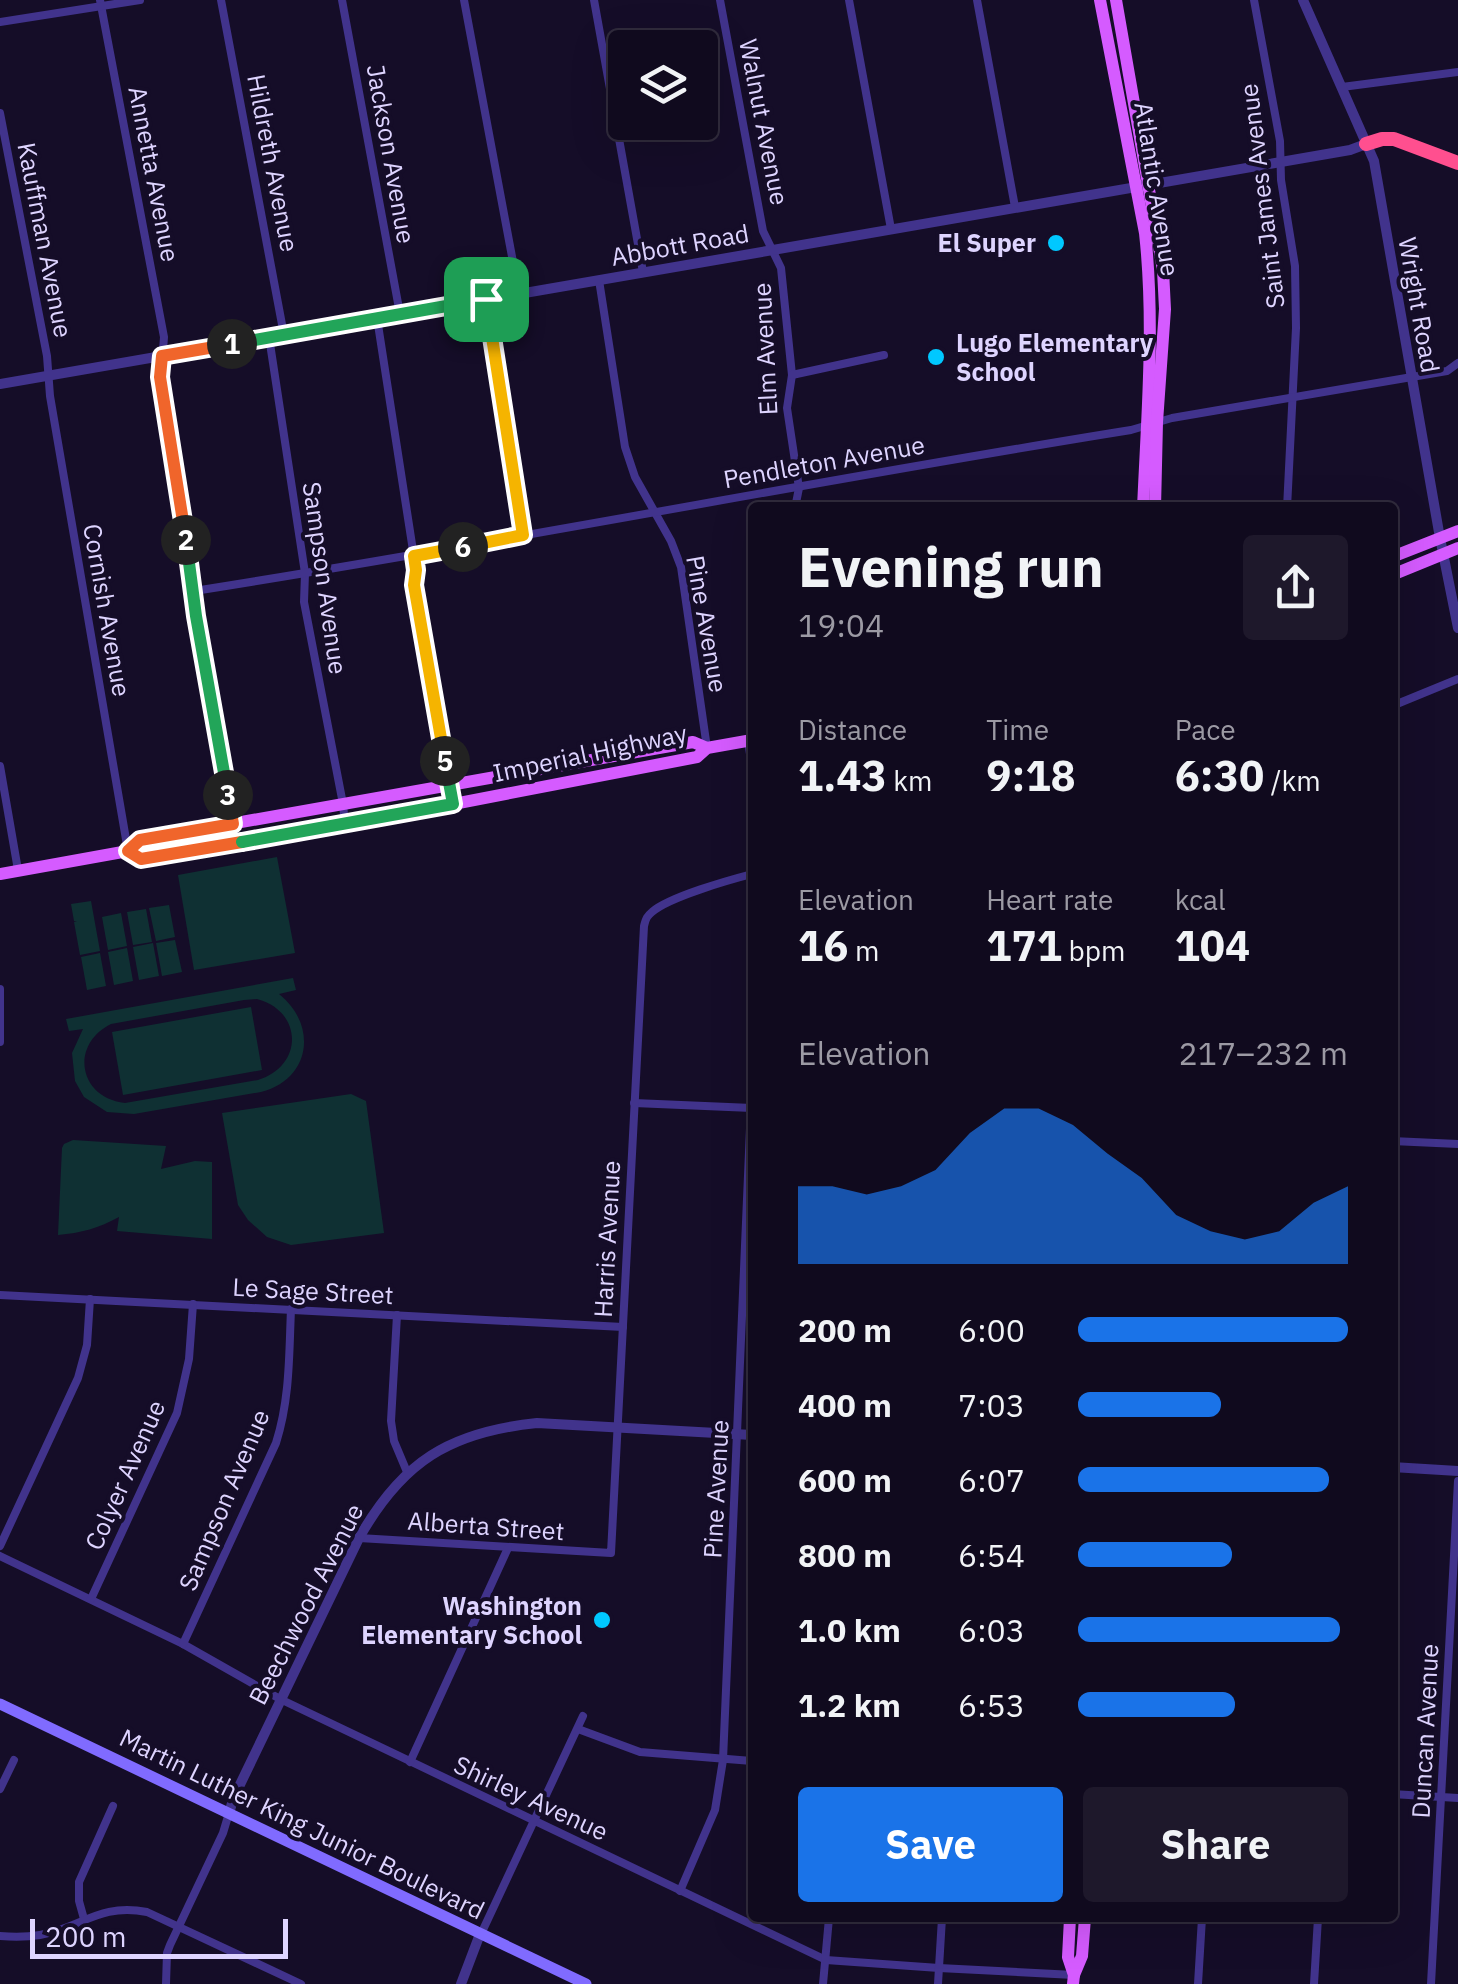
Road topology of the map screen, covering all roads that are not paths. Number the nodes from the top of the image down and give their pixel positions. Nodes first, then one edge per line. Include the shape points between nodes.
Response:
1 (140, 0) edge
2 (221, 0) edge
3 (342, 0) edge
4 (464, 0) edge
5 (594, 0) edge
6 (720, 0) edge
7 (849, 0) edge
8 (977, 0) edge
9 (1100, 0) edge
10 (1116, 0) edge
11 (1254, 0) edge
12 (1302, 0) edge
13 (101, 3) edge
14 (0, 22) edge
15 (1458, 72) edge
16 (1342, 88) junction
17 (0, 112) edge
18 (1366, 144) junction
19 (1282, 162) junction
20 (1458, 163) edge
21 (1142, 185) junction
22 (1015, 208) junction
23 (892, 229) junction
24 (772, 250) junction
25 (643, 272) junction
26 (599, 280) junction
27 (518, 294) junction
28 (486, 299) junction
29 (400, 314) junction
30 (377, 318) junction
31 (284, 334) junction
32 (268, 337) junction
33 (884, 355) dead end
34 (162, 356) junction
35 (1458, 364) edge
36 (792, 375) junction
37 (49, 376) junction
38 (1412, 377) junction
39 (0, 384) edge
40 (1291, 397) junction
41 (1152, 424) junction
42 (799, 488) junction
43 (796, 502) edge
44 (1144, 502) edge
45 (1155, 502) edge
46 (1287, 502) edge
47 (654, 512) junction
48 (1458, 531) edge
49 (523, 535) junction
50 (1440, 538) junction
51 (1451, 550) edge
52 (414, 556) junction
53 (1398, 556) edge
54 (1398, 572) edge
55 (304, 574) junction
56 (194, 591) junction
57 (1458, 628) edge
58 (1458, 679) edge
59 (1398, 704) edge
60 (748, 741) edge
61 (707, 748) junction
62 (0, 766) edge
63 (450, 786) junction
64 (343, 804) junction
65 (453, 804) junction
66 (233, 824) junction
67 (344, 825) junction
68 (236, 843) junction
69 (128, 851) junction
70 (18, 870) junction
71 (0, 874) edge
72 (748, 875) edge
73 (0, 988) edge
74 (0, 1042) edge
75 (634, 1103) junction
76 (748, 1108) edge
77 (1398, 1140) edge
78 (1458, 1144) edge
79 (748, 1201) edge
80 (0, 1295) edge
81 (90, 1299) junction
82 (193, 1304) junction
83 (291, 1309) junction
84 (397, 1315) junction
85 (623, 1327) junction
86 (618, 1428) junction
87 (738, 1434) junction
88 (748, 1435) edge
89 (1398, 1467) edge
90 (1458, 1471) edge
91 (408, 1472) junction
92 (1458, 1481) edge
93 (358, 1538) junction
94 (0, 1546) edge
95 (508, 1548) junction
96 (611, 1553) joint
97 (0, 1556) edge
98 (90, 1599) junction
99 (183, 1644) junction
100 (280, 1700) junction
101 (0, 1704) edge
102 (583, 1716) dead end
103 (578, 1729) junction
104 (14, 1760) dead end
105 (723, 1760) junction
106 (748, 1761) edge
107 (410, 1762) junction
108 (0, 1790) edge
109 (1398, 1794) edge
110 (1441, 1797) junction
111 (1458, 1798) edge
112 (113, 1806) dead end
113 (229, 1813) junction
114 (534, 1822) junction
115 (680, 1891) junction
116 (84, 1918) junction
117 (829, 1922) edge
118 (942, 1922) edge
119 (1070, 1922) edge
120 (1085, 1922) edge
121 (1202, 1922) edge
122 (1318, 1922) edge
123 (178, 1927) junction
124 (480, 1934) junction
125 (0, 1936) edge
126 (826, 1960) junction
127 (939, 1968) junction
128 (1073, 1979) edge
129 (166, 1984) edge
130 (301, 1984) edge
131 (461, 1984) edge
132 (586, 1984) edge
133 (824, 1984) edge
134 (938, 1984) edge
135 (1198, 1984) edge
136 (1314, 1984) edge
137 (1432, 1984) edge

1 - 13 street
2 - 31 street, Hildreth Avenue
3 - 29 street, Jackson Avenue
4 - 27 street
5 - 25 street
6 - 24 street, Walnut Avenue
7 - 23 street
8 - 22 street
9 - 21 main road, Atlantic Avenue
10 - 21 main road, Atlantic Avenue
11 - 19 street, Saint James Avenue
12 - 16 street, Wright Road
13 - 14 street
13 - 34 street, Annetta Avenue via 164,337
15 - 16 street
16 - 18 street, Wright Road
17 - 37 street, Kauffman Avenue
18 - 19 street, Abbott Road
18 - 20 highway via 1394,139
18 - 38 street, Wright Road
19 - 21 street, Abbott Road
19 - 40 street, Saint James Avenue via 1294,266
21 - 22 street, Abbott Road
21 - 41 main road, Atlantic Avenue
22 - 23 street, Abbott Road
23 - 24 street, Abbott Road
24 - 25 street, Abbott Road
24 - 36 street, Elm Avenue via 781,268
25 - 26 street, Abbott Road
26 - 27 street, Abbott Road
26 - 47 street, Pine Avenue via 625,447
27 - 28 street, Abbott Road
28 - 29 street, Abbott Road
28 - 49 street
29 - 30 street, Abbott Road
30 - 31 street, Abbott Road
30 - 52 street
31 - 32 street, Abbott Road
32 - 34 street, Abbott Road
32 - 55 street, Sampson Avenue
33 - 36 street
34 - 37 street, Abbott Road
34 - 56 street
35 - 38 street, Pendleton Avenue
36 - 42 street, Elm Avenue via 788,408
37 - 39 street, Abbott Road
37 - 69 street, Cornish Avenue
38 - 40 street, Pendleton Avenue
38 - 50 street, Wright Road
40 - 41 street, Pendleton Avenue
40 - 46 street, Saint James Avenue
41 - 42 street, Pendleton Avenue
41 - 44 main road, Atlantic Avenue
41 - 45 main road, Atlantic Avenue
42 - 43 street, Elm Avenue
42 - 47 street, Pendleton Avenue
47 - 49 street, Pendleton Avenue
47 - 61 street, Pine Avenue via 680,567
48 - 50 main road
49 - 52 street, Pendleton Avenue
50 - 51 street, Wright Road
50 - 53 main road
51 - 54 main road
51 - 57 street, Wright Road
52 - 55 street, Pendleton Avenue
52 - 63 street
55 - 56 street, Pendleton Avenue
55 - 64 street, Sampson Avenue
56 - 66 street
58 - 59 street
60 - 61 main road, Imperial Highway
61 - 63 main road, Imperial Highway via 693,742
61 - 65 main road, Imperial Highway via 697,757
62 - 70 street
63 - 64 main road, Imperial Highway
63 - 65 street
64 - 66 main road, Imperial Highway
64 - 67 street, Sampson Avenue
65 - 67 main road, Imperial Highway
66 - 68 street
66 - 69 main road, Imperial Highway via 140,840
67 - 68 main road, Imperial Highway
68 - 69 main road, Imperial Highway via 141,859
69 - 70 main road, Imperial Highway
70 - 71 main road, Imperial Highway
72 - 75 street, Harris Avenue via 648,916
73 - 74 street
75 - 76 street
75 - 85 street, Harris Avenue
77 - 78 street
79 - 87 street, Pine Avenue
80 - 81 street, Le Sage Street
81 - 82 street, Le Sage Street
81 - 94 street via 78,1378
82 - 83 street, Le Sage Street
82 - 98 street, Colyer Avenue via 190,1360 177,1413
83 - 84 street, Le Sage Street
83 - 99 street, Sampson Avenue via 286,1408 276,1443
84 - 85 street, Le Sage Street
84 - 91 street via 390,1421
85 - 86 street, Harris Avenue
86 - 87 street, Beechwood Avenue
86 - 91 street, Beechwood Avenue via 513,1426 464,1438
86 - 96 street, Harris Avenue
87 - 88 street, Beechwood Avenue
87 - 105 street, Pine Avenue
89 - 90 street
91 - 93 street, Beechwood Avenue
92 - 110 street, Duncan Avenue
93 - 95 street, Alberta Street
93 - 100 street, Beechwood Avenue
95 - 96 street, Alberta Street
95 - 107 street
97 - 98 street, Shirley Avenue
98 - 99 street, Shirley Avenue
99 - 100 street, Shirley Avenue
100 - 107 street, Shirley Avenue
100 - 113 street, Beechwood Avenue
101 - 113 main road, Martin Luther King Junior Boulevard
102 - 103 street
103 - 105 street via 640,1752
103 - 114 street
104 - 108 street
105 - 106 street
105 - 115 street, Pine Avenue via 715,1810
107 - 114 street, Shirley Avenue
109 - 110 street
110 - 111 street
110 - 137 street, Duncan Avenue
112 - 116 street via 80,1882
113 - 123 street
113 - 124 main road, Martin Luther King Junior Boulevard
114 - 115 street, Shirley Avenue
114 - 124 street
115 - 126 street, Shirley Avenue
116 - 123 street via 134,1910
116 - 125 street via 40,1935
117 - 126 street
118 - 127 street
119 - 128 main road
120 - 128 main road
121 - 135 street
122 - 136 street
123 - 129 street via 167,1953
123 - 130 street
124 - 131 street
124 - 132 main road, Martin Luther King Junior Boulevard
126 - 127 street, Shirley Avenue
126 - 133 street
127 - 128 street, Shirley Avenue
127 - 134 street

